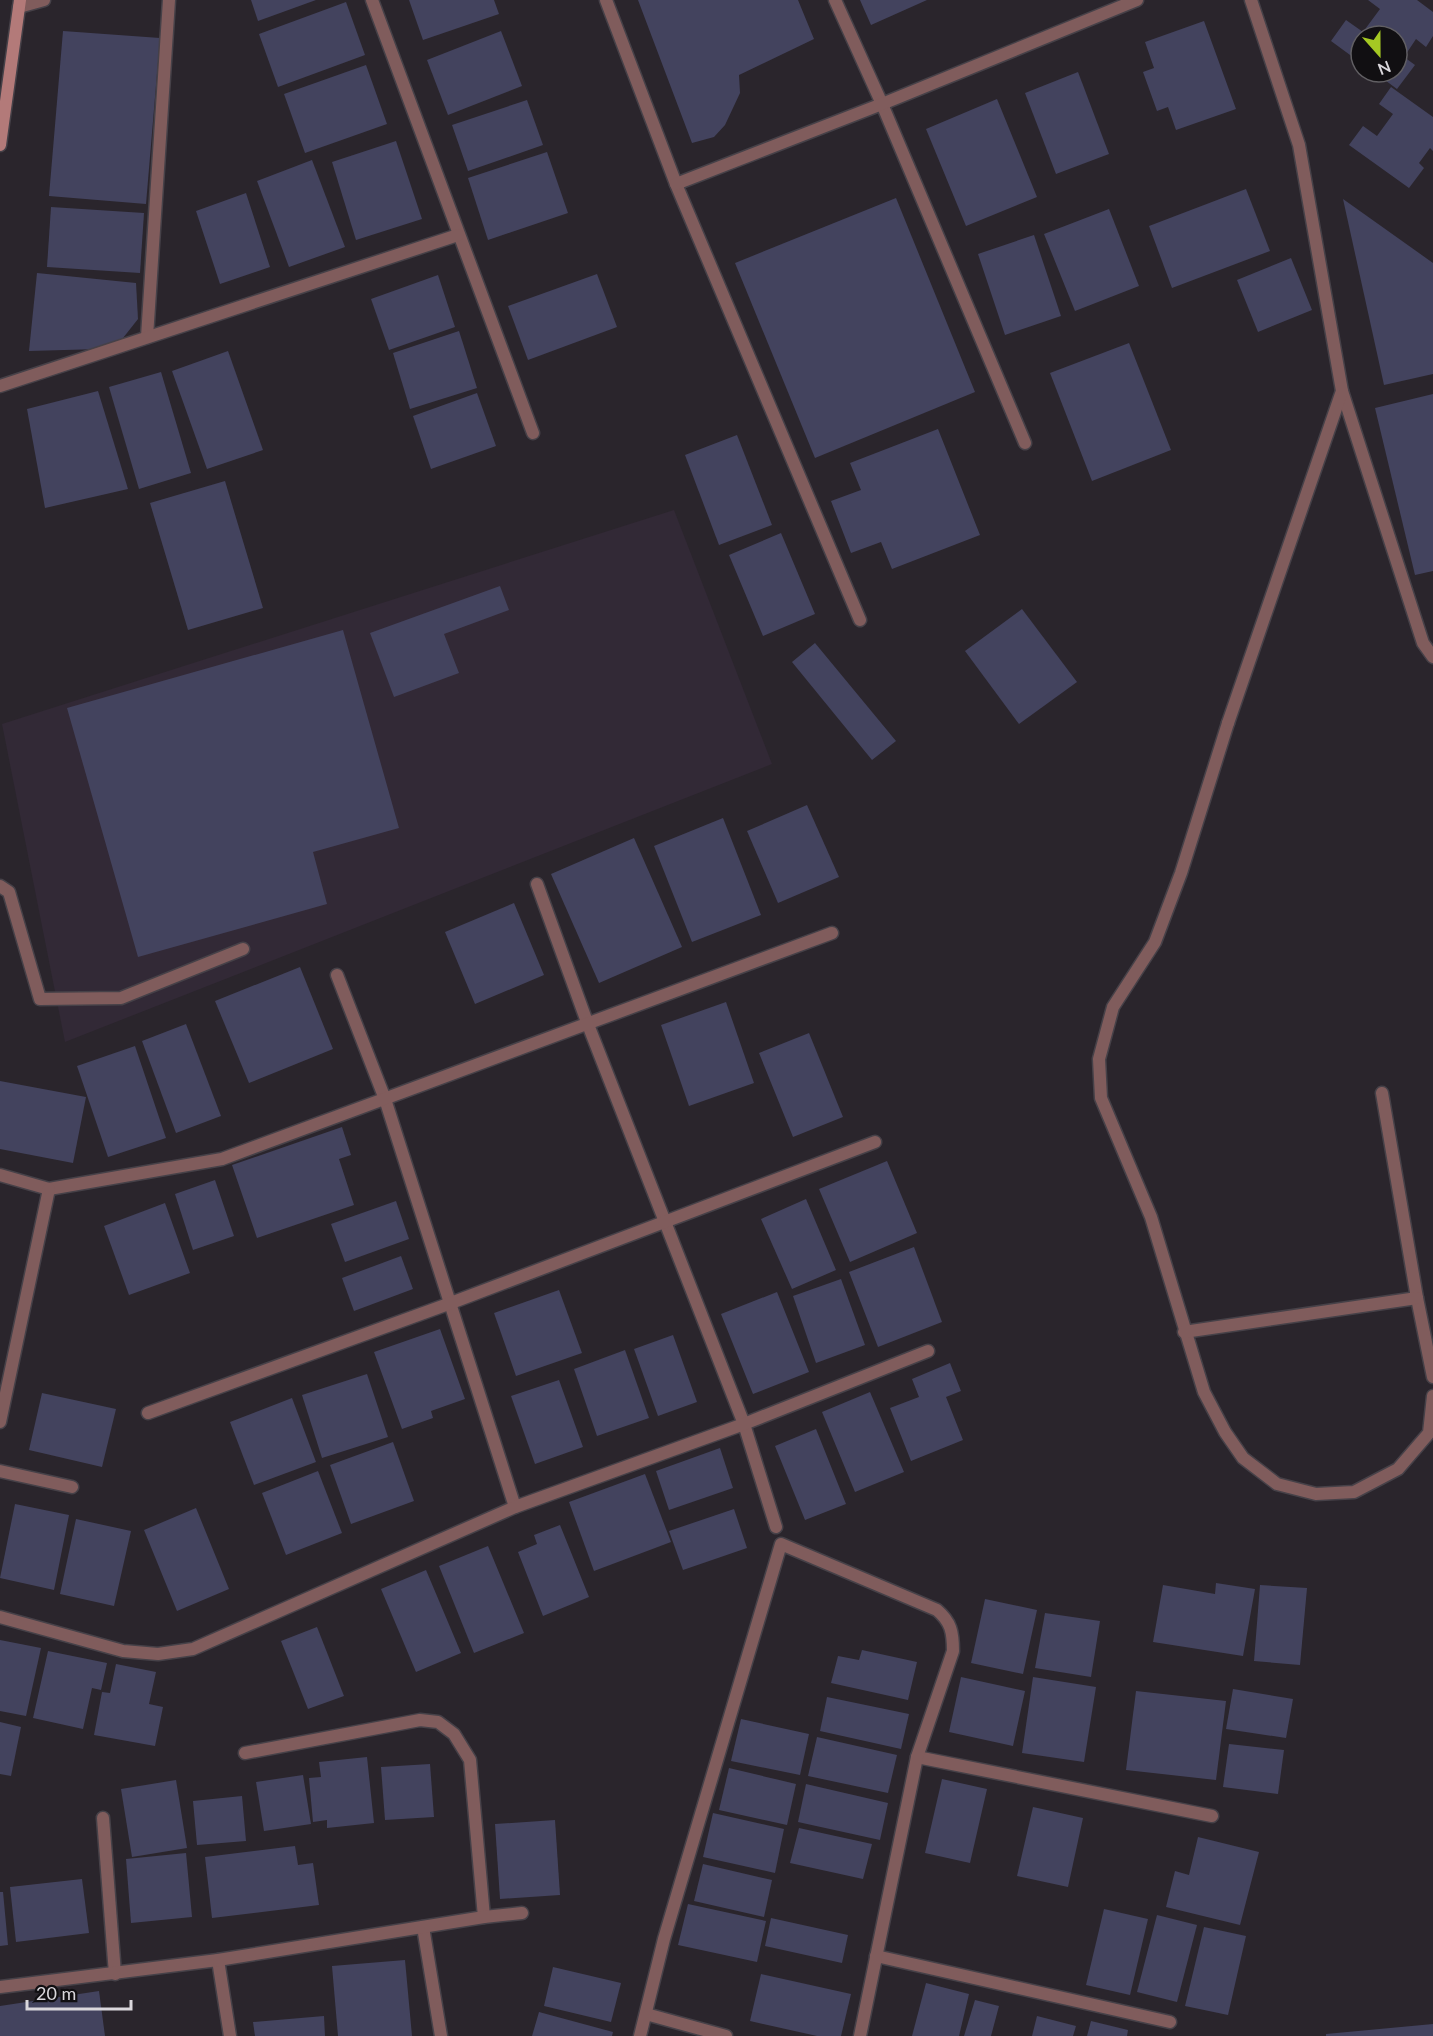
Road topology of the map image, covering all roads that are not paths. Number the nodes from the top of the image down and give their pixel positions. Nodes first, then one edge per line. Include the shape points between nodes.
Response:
1 (44, 0) edge
2 (169, 0) edge
3 (372, 0) edge
4 (606, 0) edge
5 (835, 0) edge
6 (1137, 0) edge
7 (1251, 0) edge
8 (20, 3) edge
9 (882, 104) junction
10 (0, 145) edge
11 (676, 184) junction
12 (458, 235) junction
13 (147, 337) junction
14 (0, 386) edge
15 (1342, 391) junction
16 (533, 433) dead end
17 (1025, 443) dead end
18 (860, 620) dead end
19 (1433, 657) edge
20 (537, 884) dead end
21 (0, 886) edge
22 (832, 933) dead end
23 (243, 949) dead end
24 (337, 975) dead end
25 (588, 1022) junction
26 (1382, 1093) dead end
27 (385, 1099) junction
28 (875, 1142) dead end
29 (0, 1175) edge
30 (50, 1189) junction
31 (664, 1223) junction
32 (1417, 1298) junction
33 (451, 1303) junction
34 (1184, 1332) junction
35 (928, 1351) dead end
36 (1433, 1377) edge
37 (1433, 1396) edge
38 (148, 1413) dead end
39 (0, 1422) edge
40 (744, 1424) junction
41 (0, 1471) edge
42 (72, 1487) dead end
43 (515, 1507) junction
44 (782, 1544) junction
45 (0, 1617) edge
46 (245, 1753) dead end
47 (917, 1756) junction
48 (1212, 1816) dead end
49 (103, 1818) dead end
50 (522, 1913) dead end
51 (484, 1917) junction
52 (423, 1927) junction
53 (876, 1956) junction
54 (218, 1960) junction
55 (115, 1974) junction
56 (0, 1987) edge
57 (646, 2014) junction
58 (1170, 2022) dead end
59 (230, 2036) edge
60 (441, 2036) edge
61 (640, 2036) edge
62 (726, 2036) edge
63 (860, 2036) edge

1 - 8 street
2 - 13 street
3 - 12 street
4 - 11 street
5 - 9 street
6 - 9 street
7 - 15 street via 1299,146
8 - 10 main road
9 - 11 street
9 - 17 street
11 - 18 street
12 - 13 street
12 - 16 street
13 - 14 street
15 - 19 street via 1423,643
15 - 34 street via 1181,873 1155,942 1113,1007 1099,1059 1101,1098 1150,1217
20 - 25 street
21 - 23 street via 9,892 40,999 121,998
22 - 25 street
24 - 27 street
25 - 27 street
25 - 31 street
26 - 32 street
27 - 30 street via 222,1159
27 - 33 street
28 - 31 street
29 - 30 street
30 - 39 street
31 - 33 street
31 - 40 street
32 - 34 street
32 - 36 street
33 - 38 street
33 - 43 street
34 - 37 street via 1204,1392 1225,1432 1243,1458 1277,1484 1316,1494 1354,1492 1398,1469 1429,1432
35 - 40 street
40 - 43 street
40 - 44 street
41 - 42 street
43 - 45 street via 193,1649 158,1654 123,1651
44 - 47 street via 937,1610 949,1620 953,1651
44 - 57 street via 664,1939
46 - 51 street via 420,1720 438,1722 454,1734 470,1760
47 - 48 street
47 - 53 street
49 - 55 street
50 - 51 street
51 - 52 street
52 - 54 street
52 - 60 street
53 - 58 street
53 - 63 street
54 - 55 street
54 - 59 street
55 - 56 street
57 - 61 street
57 - 62 street

